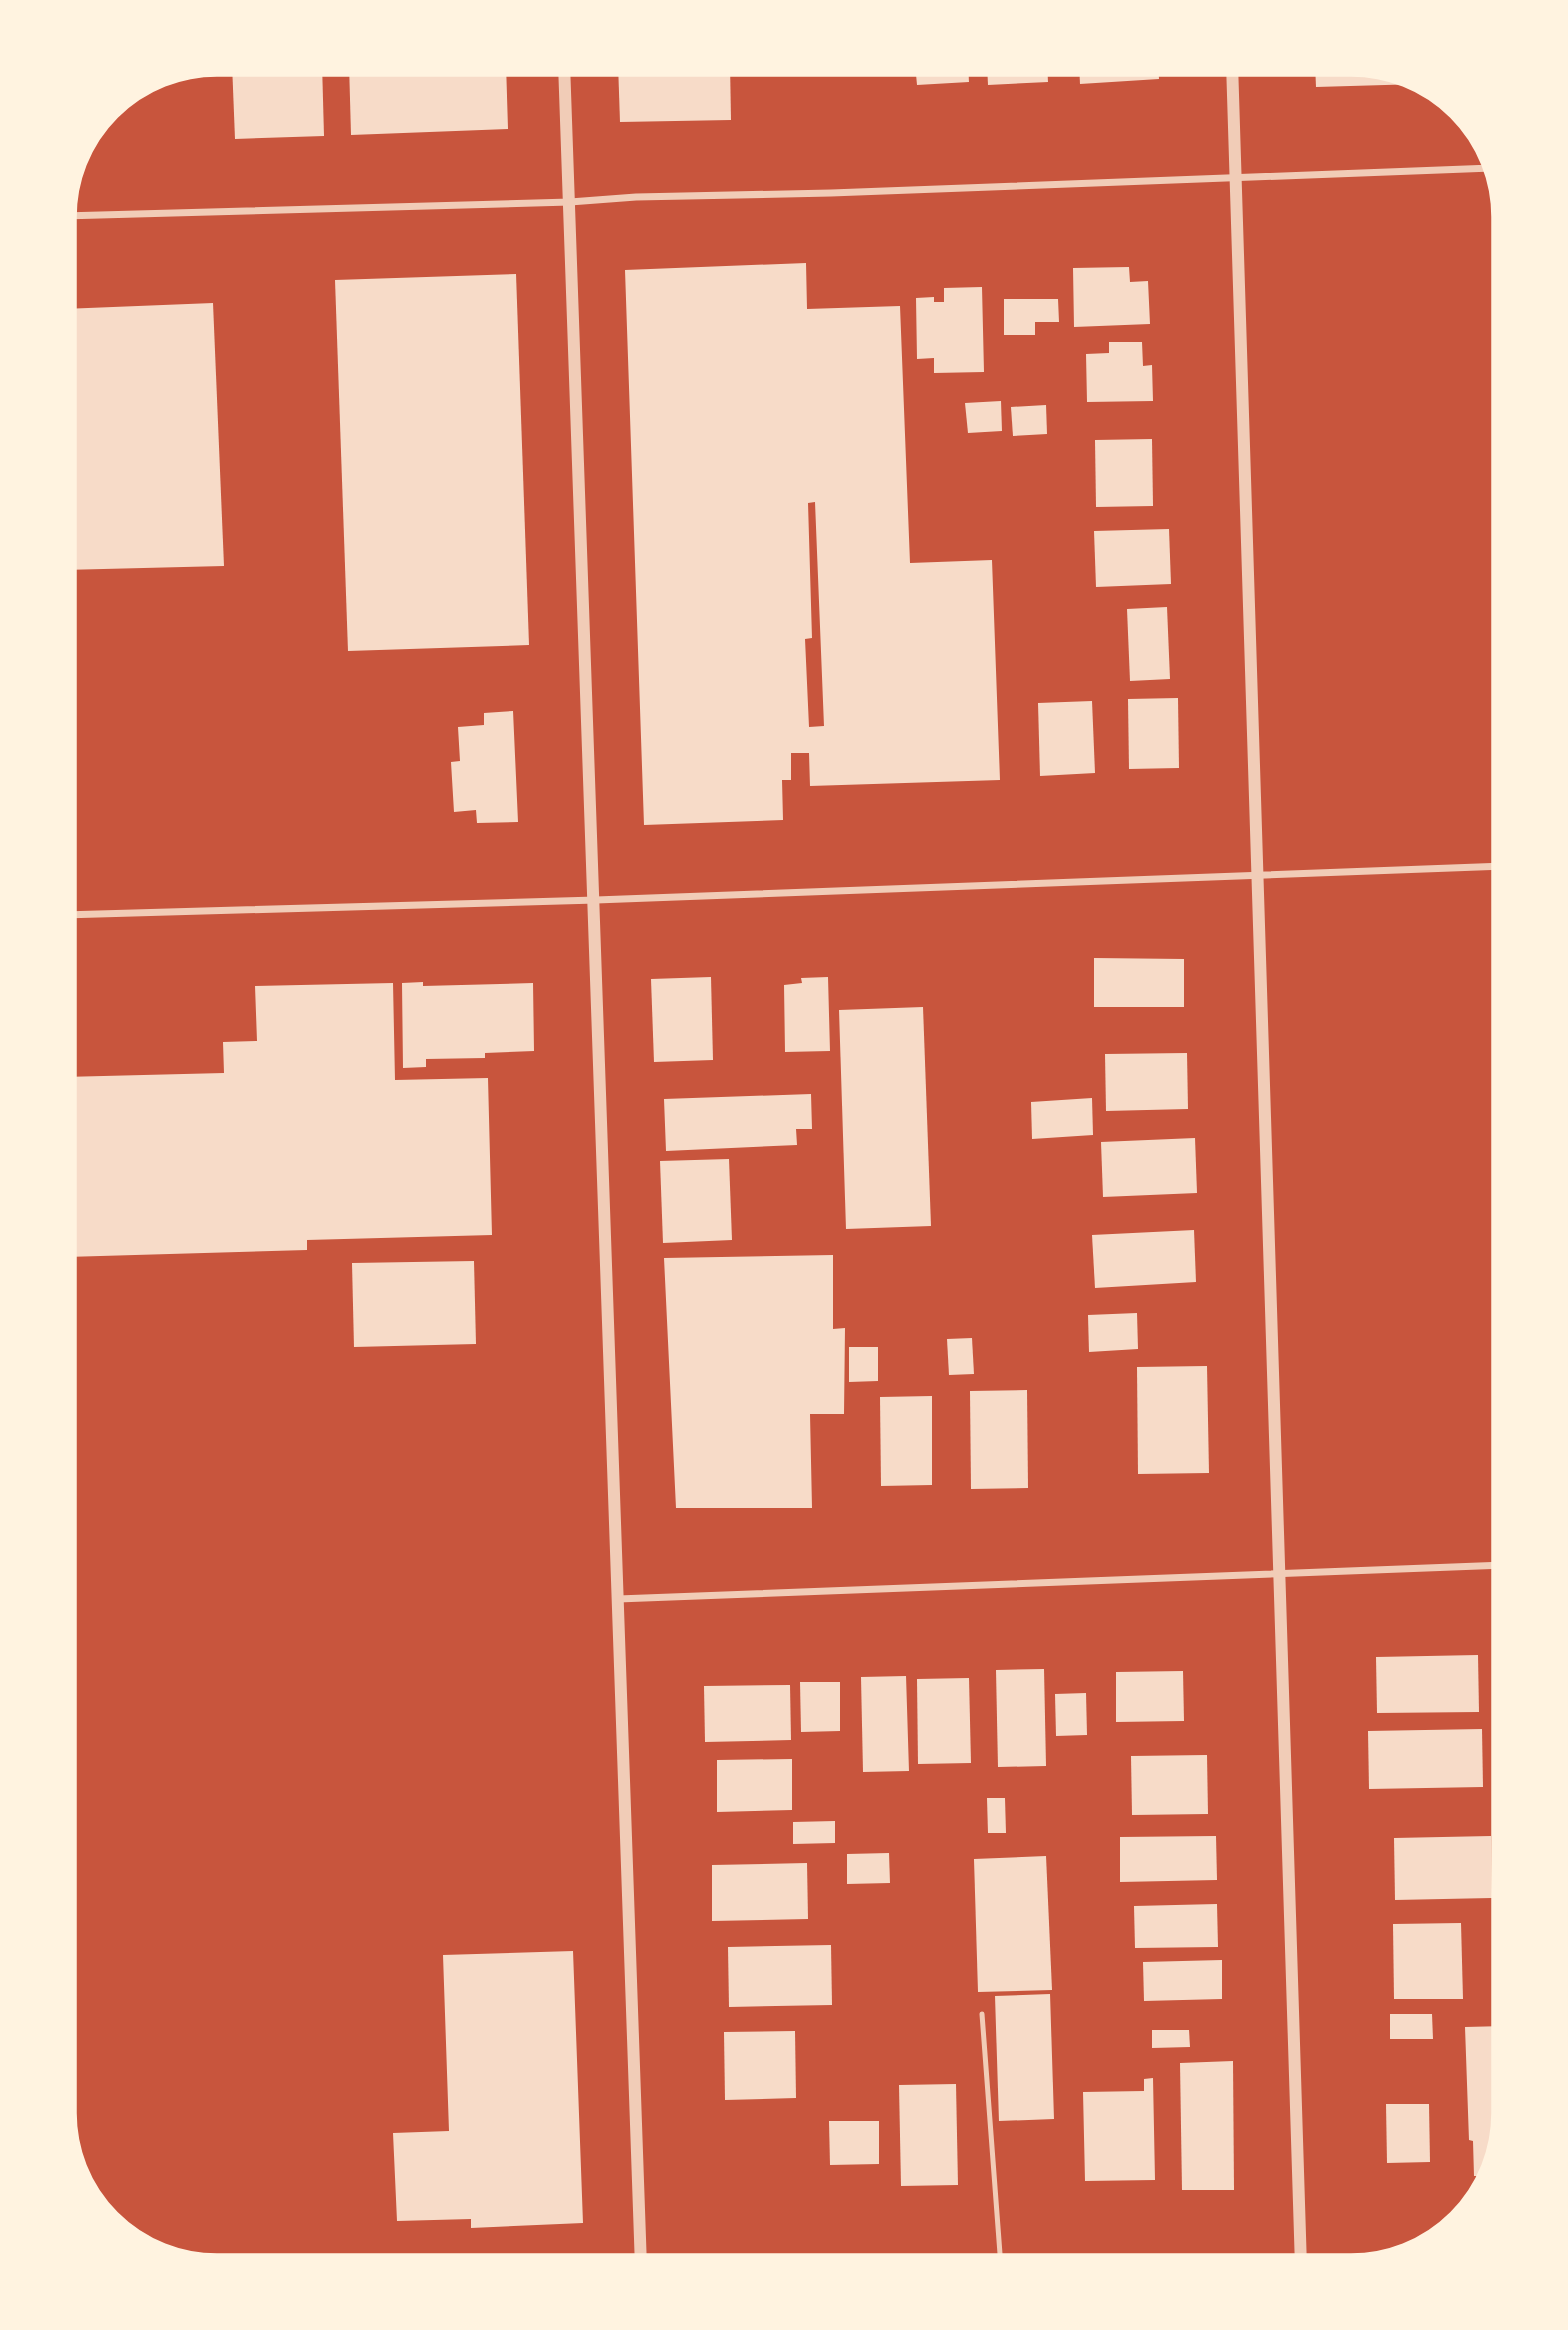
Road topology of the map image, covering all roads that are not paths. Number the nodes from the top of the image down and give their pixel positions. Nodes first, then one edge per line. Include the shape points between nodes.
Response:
1 (565, 76) edge
2 (1232, 76) edge
3 (1484, 168) edge
4 (1236, 177) junction
5 (570, 202) junction
6 (76, 215) edge
7 (1493, 866) edge
8 (1258, 875) junction
9 (596, 900) junction
10 (76, 915) edge
11 (1493, 1565) edge
12 (1280, 1574) junction
13 (617, 1599) junction
14 (982, 2014) dead end
15 (641, 2254) edge
16 (1001, 2255) edge
17 (1301, 2255) edge

1 - 5 street
2 - 4 street
3 - 4 street
4 - 5 street
4 - 8 street
5 - 6 street
5 - 9 street
7 - 8 street
8 - 9 street
8 - 12 street
9 - 10 street
9 - 13 street
11 - 12 street
12 - 13 street
12 - 17 street
13 - 15 street
14 - 16 lane

